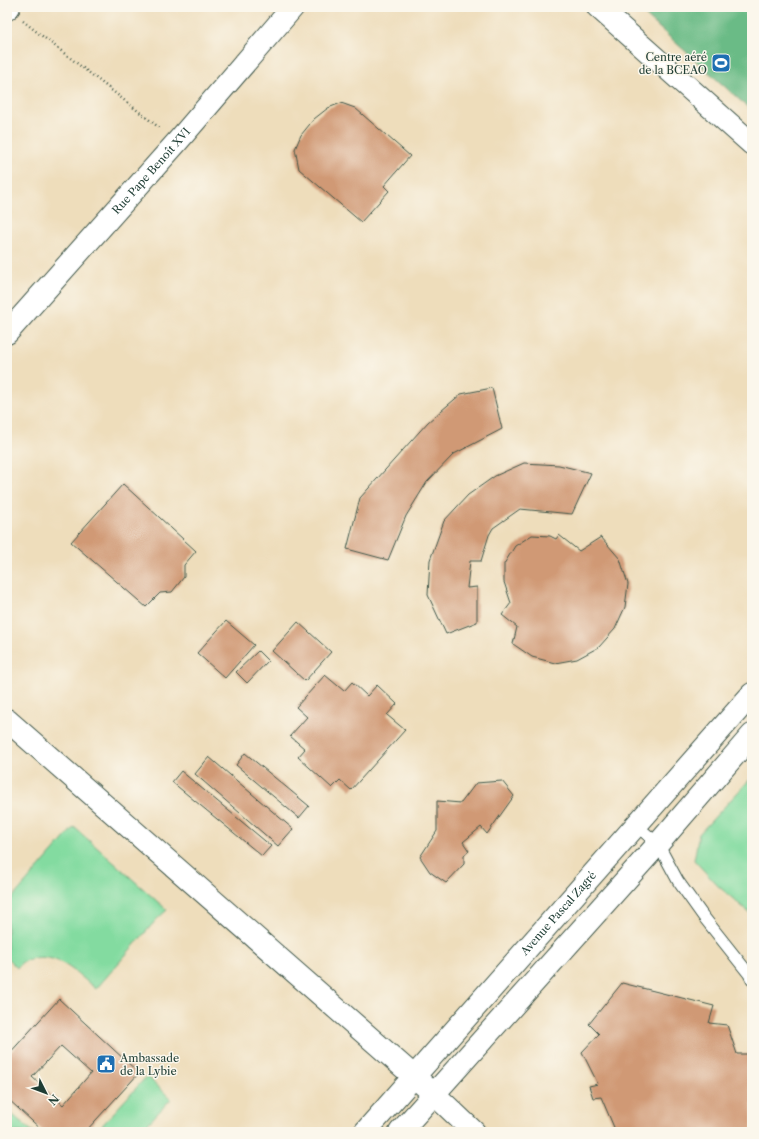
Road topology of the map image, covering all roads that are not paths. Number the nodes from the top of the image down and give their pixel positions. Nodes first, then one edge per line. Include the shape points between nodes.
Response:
1 (293, 7) edge
2 (598, 7) edge
3 (752, 144) edge
4 (7, 333) edge
5 (752, 694) edge
6 (7, 720) edge
7 (752, 735) edge
8 (637, 826) junction
9 (658, 844) junction
10 (752, 980) edge
11 (414, 1077) junction
12 (434, 1094) junction
13 (365, 1132) edge
14 (400, 1132) edge
15 (474, 1132) edge

1 - 4 street, Rue Pape Benoît XVI
2 - 3 street
5 - 8 street, Avenue Pascal Zagré
6 - 11 street
7 - 9 street
8 - 9 lane
8 - 11 street, Avenue Pascal Zagré
9 - 10 lane via 678,881
9 - 12 street
11 - 12 street
11 - 13 street, Avenue Pascal Zagré
12 - 14 street
12 - 15 street

